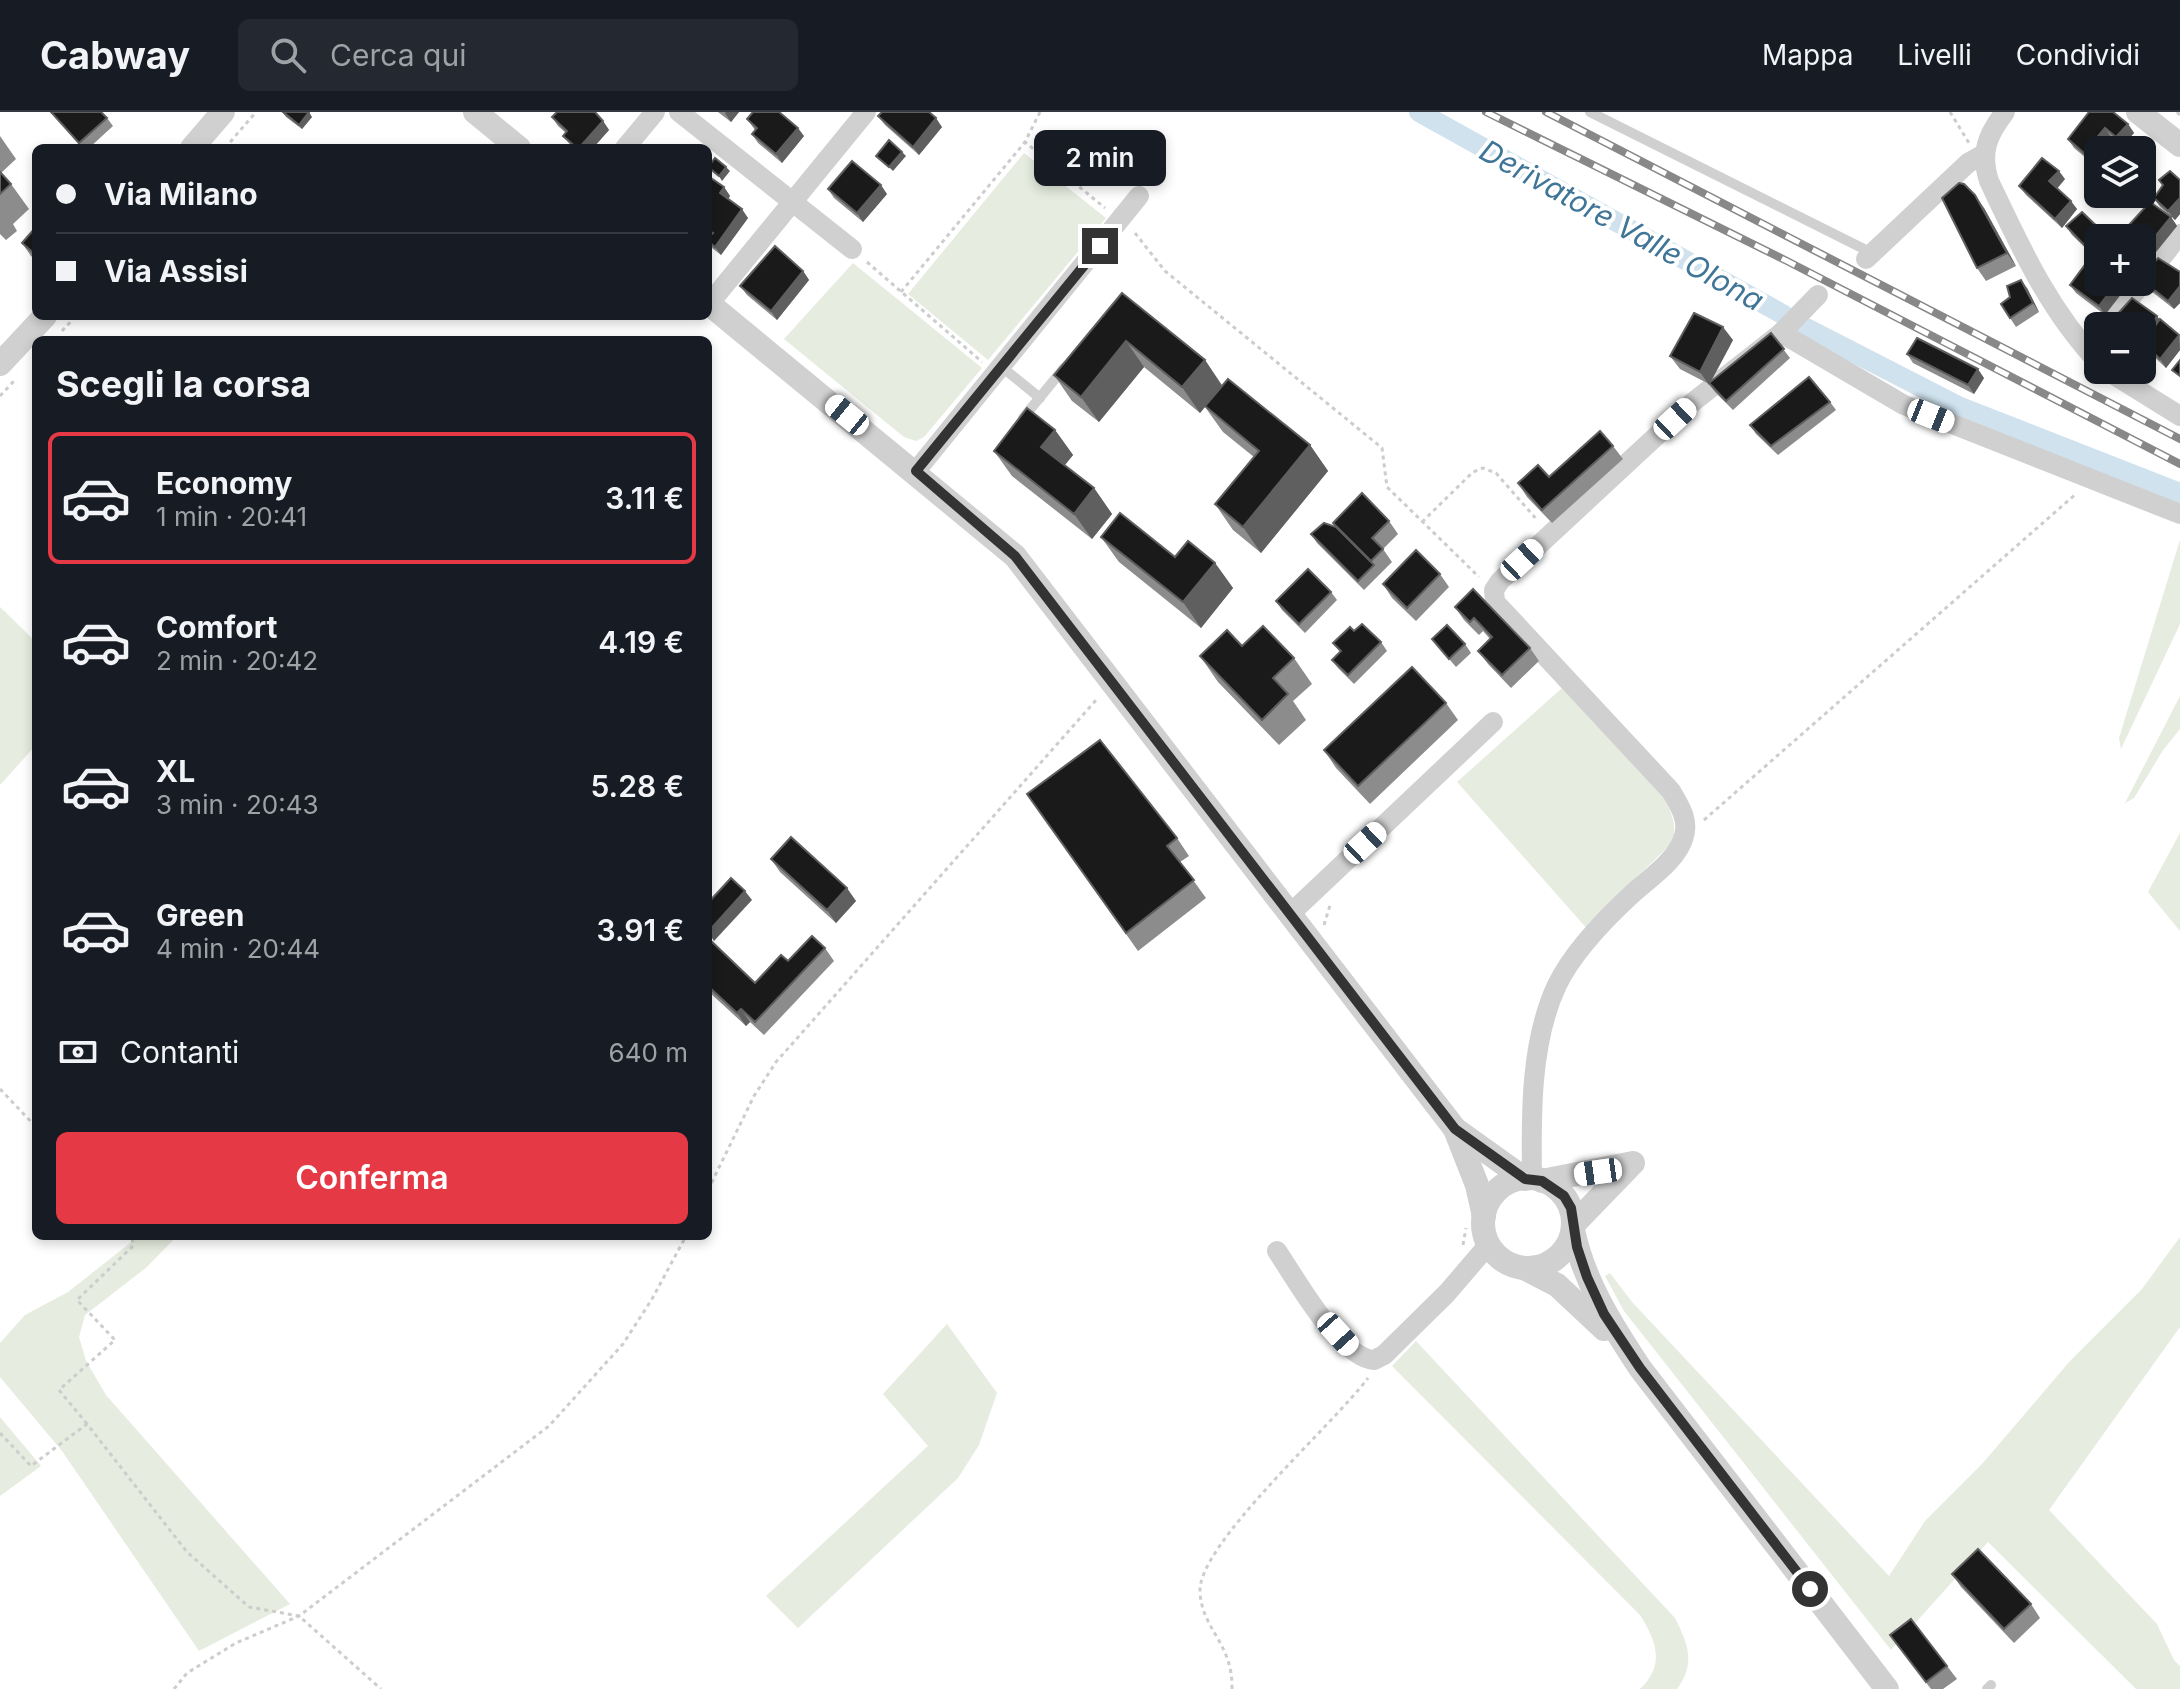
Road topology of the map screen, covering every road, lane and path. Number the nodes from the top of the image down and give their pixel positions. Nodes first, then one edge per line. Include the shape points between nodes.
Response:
1 (223, 112) edge
2 (256, 112) edge
3 (475, 112) edge
4 (655, 112) edge
5 (679, 112) edge
6 (866, 112) edge
7 (1040, 112) edge
8 (1590, 112) edge
9 (1950, 112) edge
10 (2005, 112) edge
11 (2138, 112) edge
12 (1025, 142) junction
13 (195, 144) edge
14 (228, 144) edge
15 (514, 144) edge
16 (628, 144) edge
17 (2180, 145) edge
18 (1984, 154) junction
19 (1139, 196) dead end
20 (792, 202) junction
21 (1120, 221) junction
22 (2178, 241) edge
23 (852, 249) joint
24 (1869, 256) joint
25 (901, 292) junction
26 (1818, 295) dead end
27 (712, 300) edge
28 (712, 306) edge
29 (2120, 312) edge
30 (1781, 333) junction
31 (32, 340) edge
32 (2084, 344) edge
33 (1069, 361) edge
34 (0, 364) edge
35 (1000, 371) junction
36 (2129, 384) edge
37 (1040, 398) junction
38 (2180, 416) edge
39 (1011, 433) edge
40 (916, 471) junction
41 (2092, 479) junction
42 (2180, 514) edge
43 (1422, 522) junction
44 (1544, 540) junction
45 (1494, 590) junction
46 (1113, 681) junction
47 (1493, 722) dead end
48 (1686, 826) junction
49 (1290, 914) junction
50 (0, 1089) edge
51 (32, 1123) edge
52 (1455, 1129) junction
53 (1533, 1179) junction
54 (712, 1182) edge
55 (1475, 1222) junction
56 (1573, 1227) junction
57 (132, 1240) edge
58 (684, 1240) edge
59 (1489, 1244) junction
60 (1277, 1251) dead end
61 (1459, 1256) dead end
62 (1524, 1268) junction
63 (1374, 1360) junction
64 (1640, 1368) junction
65 (87, 1424) junction
66 (0, 1433) edge
67 (299, 1616) junction
68 (174, 1689) edge
69 (381, 1689) edge
70 (1232, 1689) edge
71 (1887, 1689) edge

1 - 13 street
2 - 14 path
3 - 15 street
4 - 16 street
5 - 20 street
6 - 20 street
7 - 12 path
8 - 24 lane
9 - 18 path via 1966,139
10 - 18 street via 1986,140
11 - 17 street
12 - 21 path
12 - 25 path
18 - 24 street
18 - 32 street via 1989,181 2034,278 2073,336
19 - 21 street
20 - 23 street
20 - 27 street
21 - 35 street
21 - 43 path via 1140,237 1165,271 1382,448 1387,487
22 - 29 street
23 - 25 path
25 - 35 path
26 - 30 street
28 - 40 street
30 - 41 street via 1904,405
30 - 44 street via 1693,402
31 - 34 street
33 - 37 lane
35 - 37 lane
35 - 40 street
36 - 38 street
37 - 39 lane
40 - 46 street via 1015,556
41 - 42 street
41 - 48 path via 1719,809 1698,825
43 - 44 path via 1483,468 1496,473 1537,517
43 - 45 path
44 - 45 street
45 - 48 street via 1495,602 1671,791
46 - 49 street
46 - 54 path via 776,1062
47 - 49 street
48 - 53 street via 1679,848 1591,938 1558,982 1543,1029 1536,1081
49 - 52 street
50 - 51 path
52 - 53 street
52 - 55 street via 1477,1185
53 - 55 street via 1498,1190
53 - 56 street via 1564,1196
53 - 56 street via 1633,1163
55 - 59 street
55 - 61 path
56 - 62 street via 1564,1252 1552,1262
56 - 64 street via 1598,1302
57 - 65 path via 133,1246 77,1300 115,1340 59,1390
58 - 67 path via 623,1344 549,1426
59 - 62 street via 1509,1264
59 - 63 street via 1447,1293
60 - 63 street via 1321,1315 1355,1353
62 - 64 street via 1585,1308
63 - 70 path via 1359,1390 1239,1518 1202,1575 1203,1609 1231,1660
64 - 71 street
65 - 66 path via 31,1466
65 - 67 path via 187,1552 249,1607
67 - 68 path via 236,1643 187,1673
67 - 69 path

